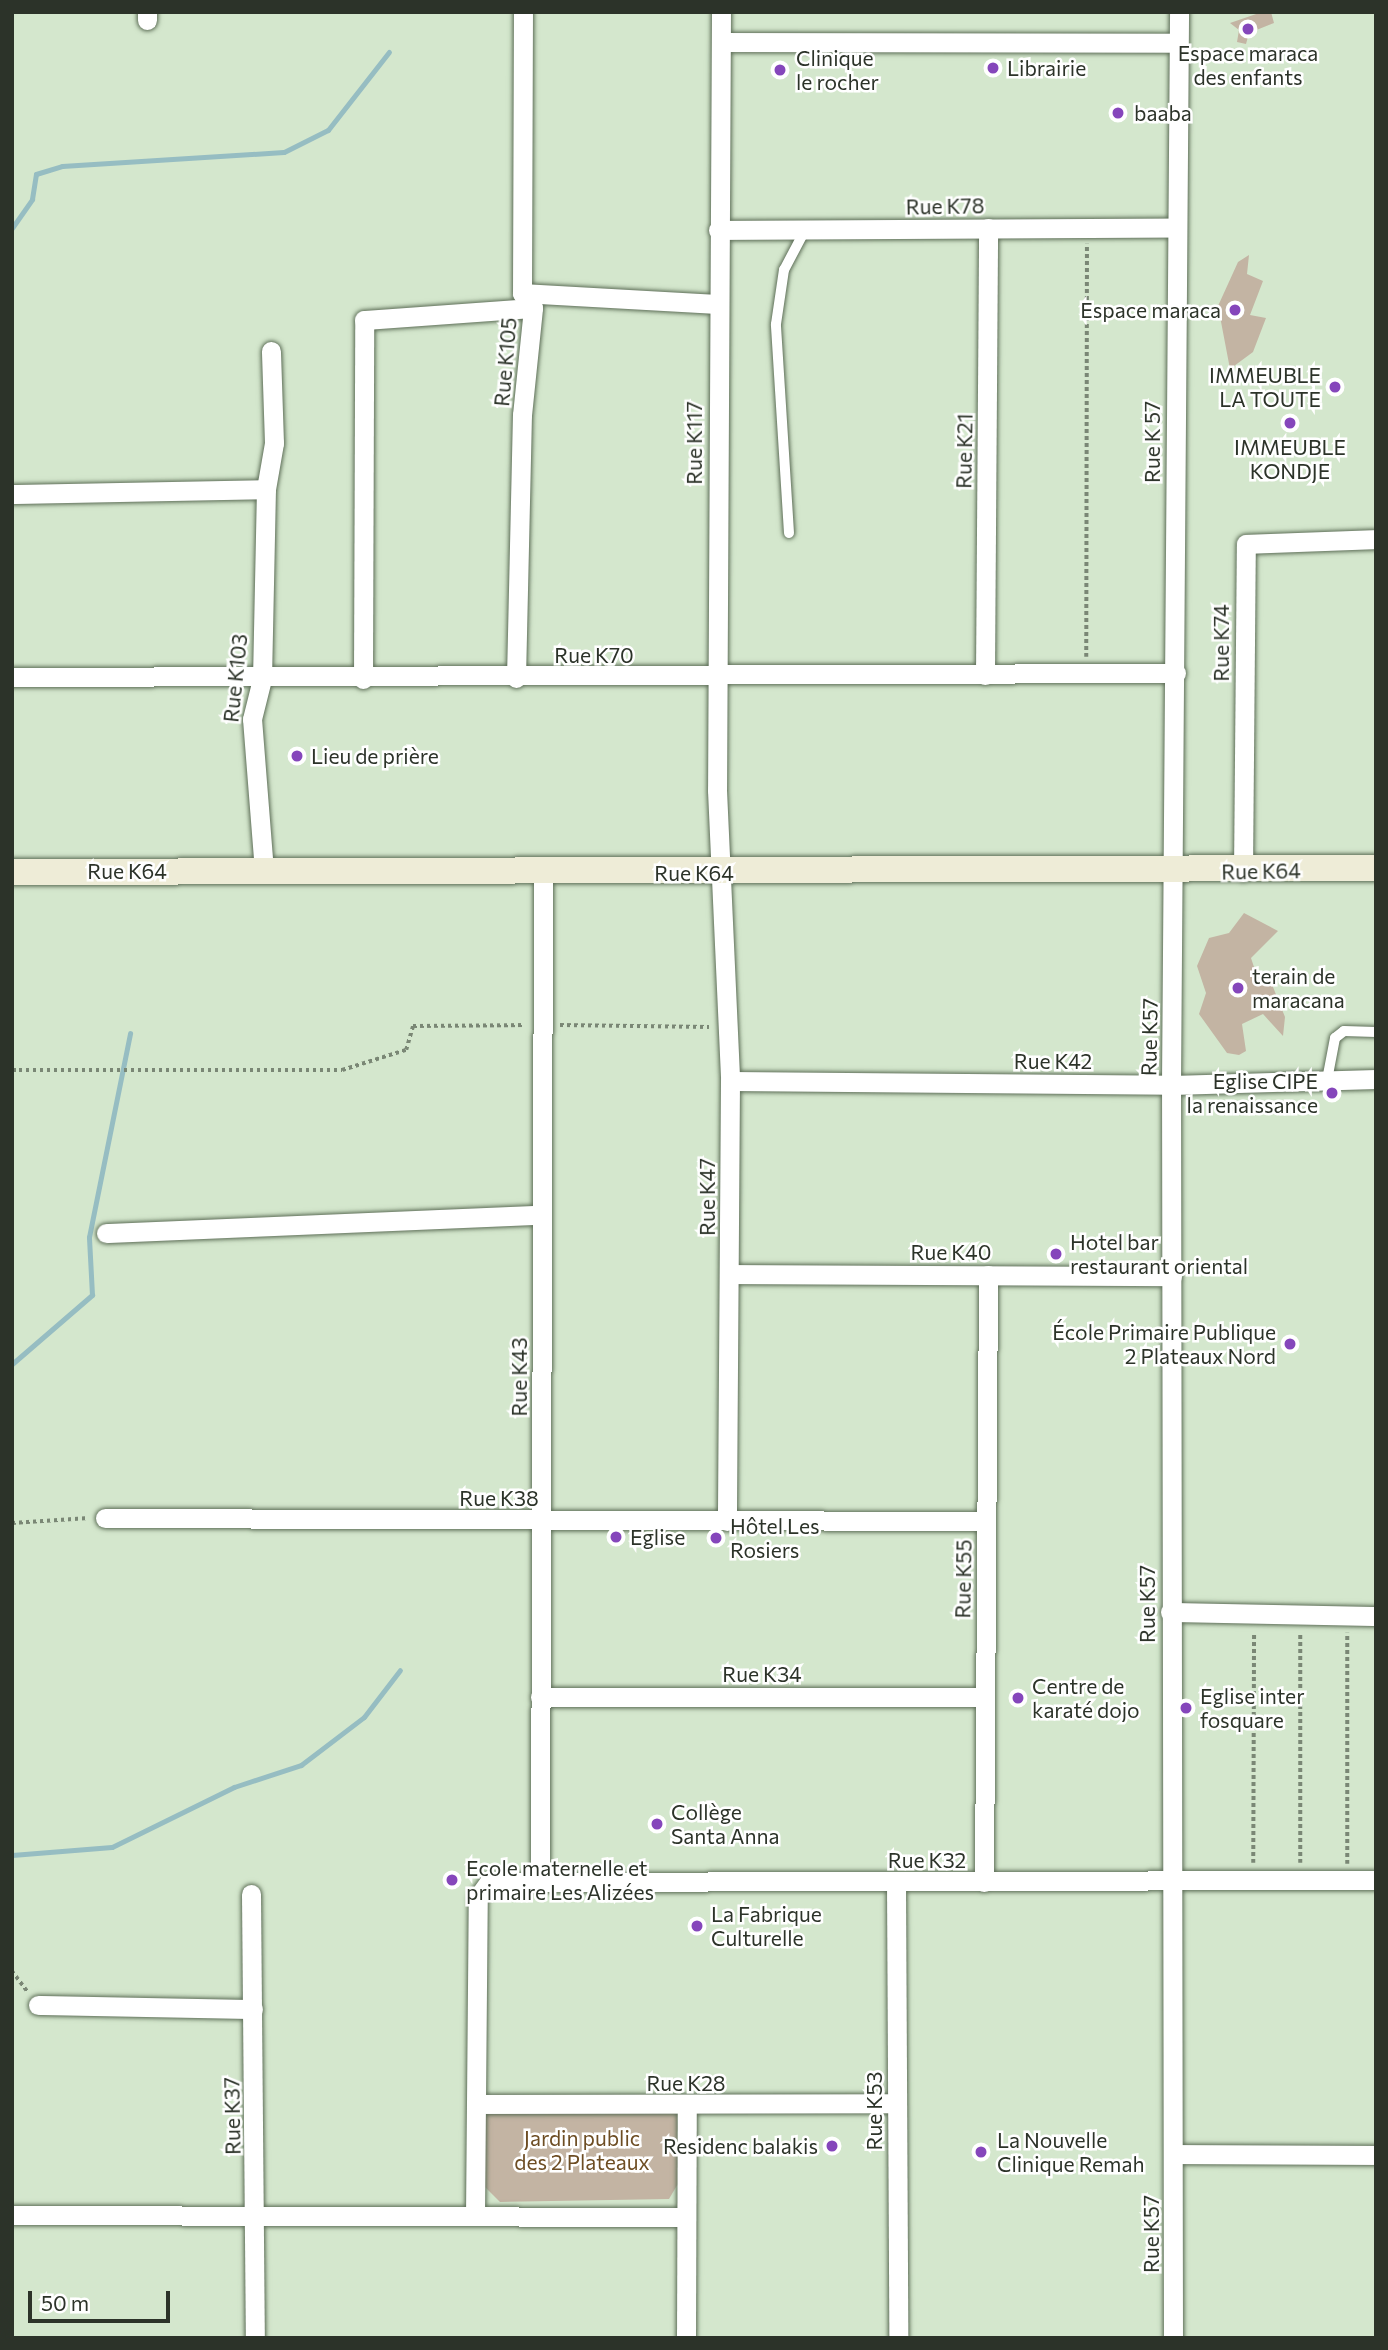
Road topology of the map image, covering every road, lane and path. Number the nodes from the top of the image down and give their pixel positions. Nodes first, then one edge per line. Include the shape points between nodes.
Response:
1 (523, 12) edge
2 (721, 12) edge
3 (1179, 12) edge
4 (722, 42) junction
5 (1177, 43) junction
6 (988, 228) junction
7 (1087, 228) junction
8 (1174, 228) junction
9 (718, 230) junction
10 (803, 234) junction
11 (528, 300) junction
12 (717, 304) junction
13 (271, 351) dead end
14 (266, 489) junction
15 (12, 494) edge
16 (789, 533) dead end
17 (1376, 540) edge
18 (1086, 673) junction
19 (1176, 673) junction
20 (985, 675) junction
21 (12, 677) edge
22 (717, 677) junction
23 (262, 678) junction
24 (363, 678) junction
25 (516, 678) junction
26 (1376, 868) edge
27 (264, 871) junction
28 (1174, 871) junction
29 (1244, 872) junction
30 (12, 873) edge
31 (543, 873) junction
32 (723, 873) junction
33 (542, 1025) junction
34 (728, 1027) junction
35 (1376, 1032) edge
36 (12, 1070) edge
37 (1376, 1079) edge
38 (1326, 1080) junction
39 (730, 1081) junction
40 (1171, 1085) junction
41 (542, 1215) junction
42 (106, 1233) dead end
43 (730, 1274) junction
44 (988, 1275) junction
45 (1172, 1276) junction
46 (105, 1518) joint
47 (541, 1521) junction
48 (727, 1521) junction
49 (986, 1521) junction
50 (12, 1523) edge
51 (1170, 1612) junction
52 (1254, 1615) junction
53 (1301, 1615) junction
54 (1348, 1615) junction
55 (1376, 1616) edge
56 (540, 1697) junction
57 (984, 1697) junction
58 (1253, 1879) junction
59 (1300, 1879) junction
60 (1347, 1880) junction
61 (1376, 1880) edge
62 (540, 1881) junction
63 (984, 1882) junction
64 (1173, 1882) junction
65 (896, 1883) junction
66 (251, 1894) dead end
67 (12, 1971) edge
68 (38, 2005) joint
69 (253, 2010) junction
70 (897, 2103) junction
71 (476, 2104) junction
72 (687, 2106) junction
73 (1174, 2154) junction
74 (1376, 2155) edge
75 (12, 2215) edge
76 (256, 2216) junction
77 (475, 2216) junction
78 (685, 2217) junction
79 (255, 2338) edge
80 (686, 2338) edge
81 (898, 2338) edge
82 (1173, 2338) edge

1 - 11 street, Rue K105
2 - 4 street, Rue K117
3 - 5 street, Rue K 57
4 - 5 street
4 - 9 street, Rue K117
5 - 8 street, Rue K 57
6 - 7 street, Rue K78
6 - 10 street, Rue K78
6 - 20 street, Rue K21
7 - 8 street, Rue K78
7 - 18 path
8 - 19 street, Rue K 57
9 - 10 street, Rue K78
9 - 12 street, Rue K117
10 - 16 lane via 785,270 776,324
11 - 12 street
11 - 24 street via 371,315 364,320
11 - 25 street, Rue K105
12 - 22 street, Rue K117
13 - 14 street, Rue K103 via 274,443
14 - 15 street
14 - 23 street, Rue K103
17 - 29 street, Rue K74 via 1246,544
18 - 19 street, Rue K70
18 - 20 street, Rue K70
19 - 28 street, Rue K 57
20 - 22 street, Rue K70
21 - 23 street, Rue K70
22 - 25 street, Rue K70
22 - 32 street, Rue K117
23 - 24 street, Rue K70
23 - 27 street, Rue K103 via 252,752
24 - 25 street, Rue K70
26 - 29 street, Rue K64
27 - 30 street, Rue K64
27 - 31 street, Rue K64
28 - 29 street, Rue K64
28 - 32 street, Rue K64
28 - 40 street, Rue K57
31 - 32 street, Rue K64
31 - 33 street, Rue K43
32 - 34 street, Rue K47
33 - 34 path
33 - 36 path via 413,1026 406,1050 342,1070
33 - 41 street, Rue K43
34 - 39 street, Rue K47
35 - 38 lane via 1344,1031 1335,1038
37 - 38 street, Rue K42
38 - 40 street, Rue K42
39 - 40 street, Rue K42
39 - 43 street, Rue K47
40 - 45 street, Rue K57
41 - 42 street
41 - 47 street, Rue K43
43 - 44 street, Rue K40
43 - 48 street, Rue K47
44 - 45 street, Rue K40
44 - 49 street, Rue K55
45 - 51 street, Rue K57
46 - 47 street, Rue K38
46 - 50 path
47 - 48 street, Rue K38
47 - 56 street, Rue K43
48 - 49 street, Rue K38
49 - 57 street, Rue K55
51 - 52 street
51 - 64 street, Rue K57
52 - 53 street
52 - 58 path
53 - 54 street
53 - 59 path
54 - 55 street
54 - 60 path
56 - 57 street, Rue K34
56 - 62 street, Rue K43
57 - 63 street, Rue K55
58 - 59 street, Rue K32
58 - 64 street, Rue K32
59 - 60 street, Rue K32
60 - 61 street, Rue K32
62 - 65 street, Rue K32
62 - 71 street, Rue K32 via 480,1887
63 - 64 street, Rue K32
63 - 65 street, Rue K32
64 - 73 street, Rue K57
65 - 70 street, Rue K53
66 - 69 street, Rue K37
67 - 68 path
68 - 69 street
69 - 76 street, Rue K37
70 - 72 street, Rue K28
70 - 81 street, Rue K53
71 - 72 street, Rue K28
71 - 77 street
72 - 78 street
73 - 74 street
73 - 82 street, Rue K57
75 - 76 street
76 - 77 street
76 - 79 street, Rue K37
77 - 78 street
78 - 80 street

